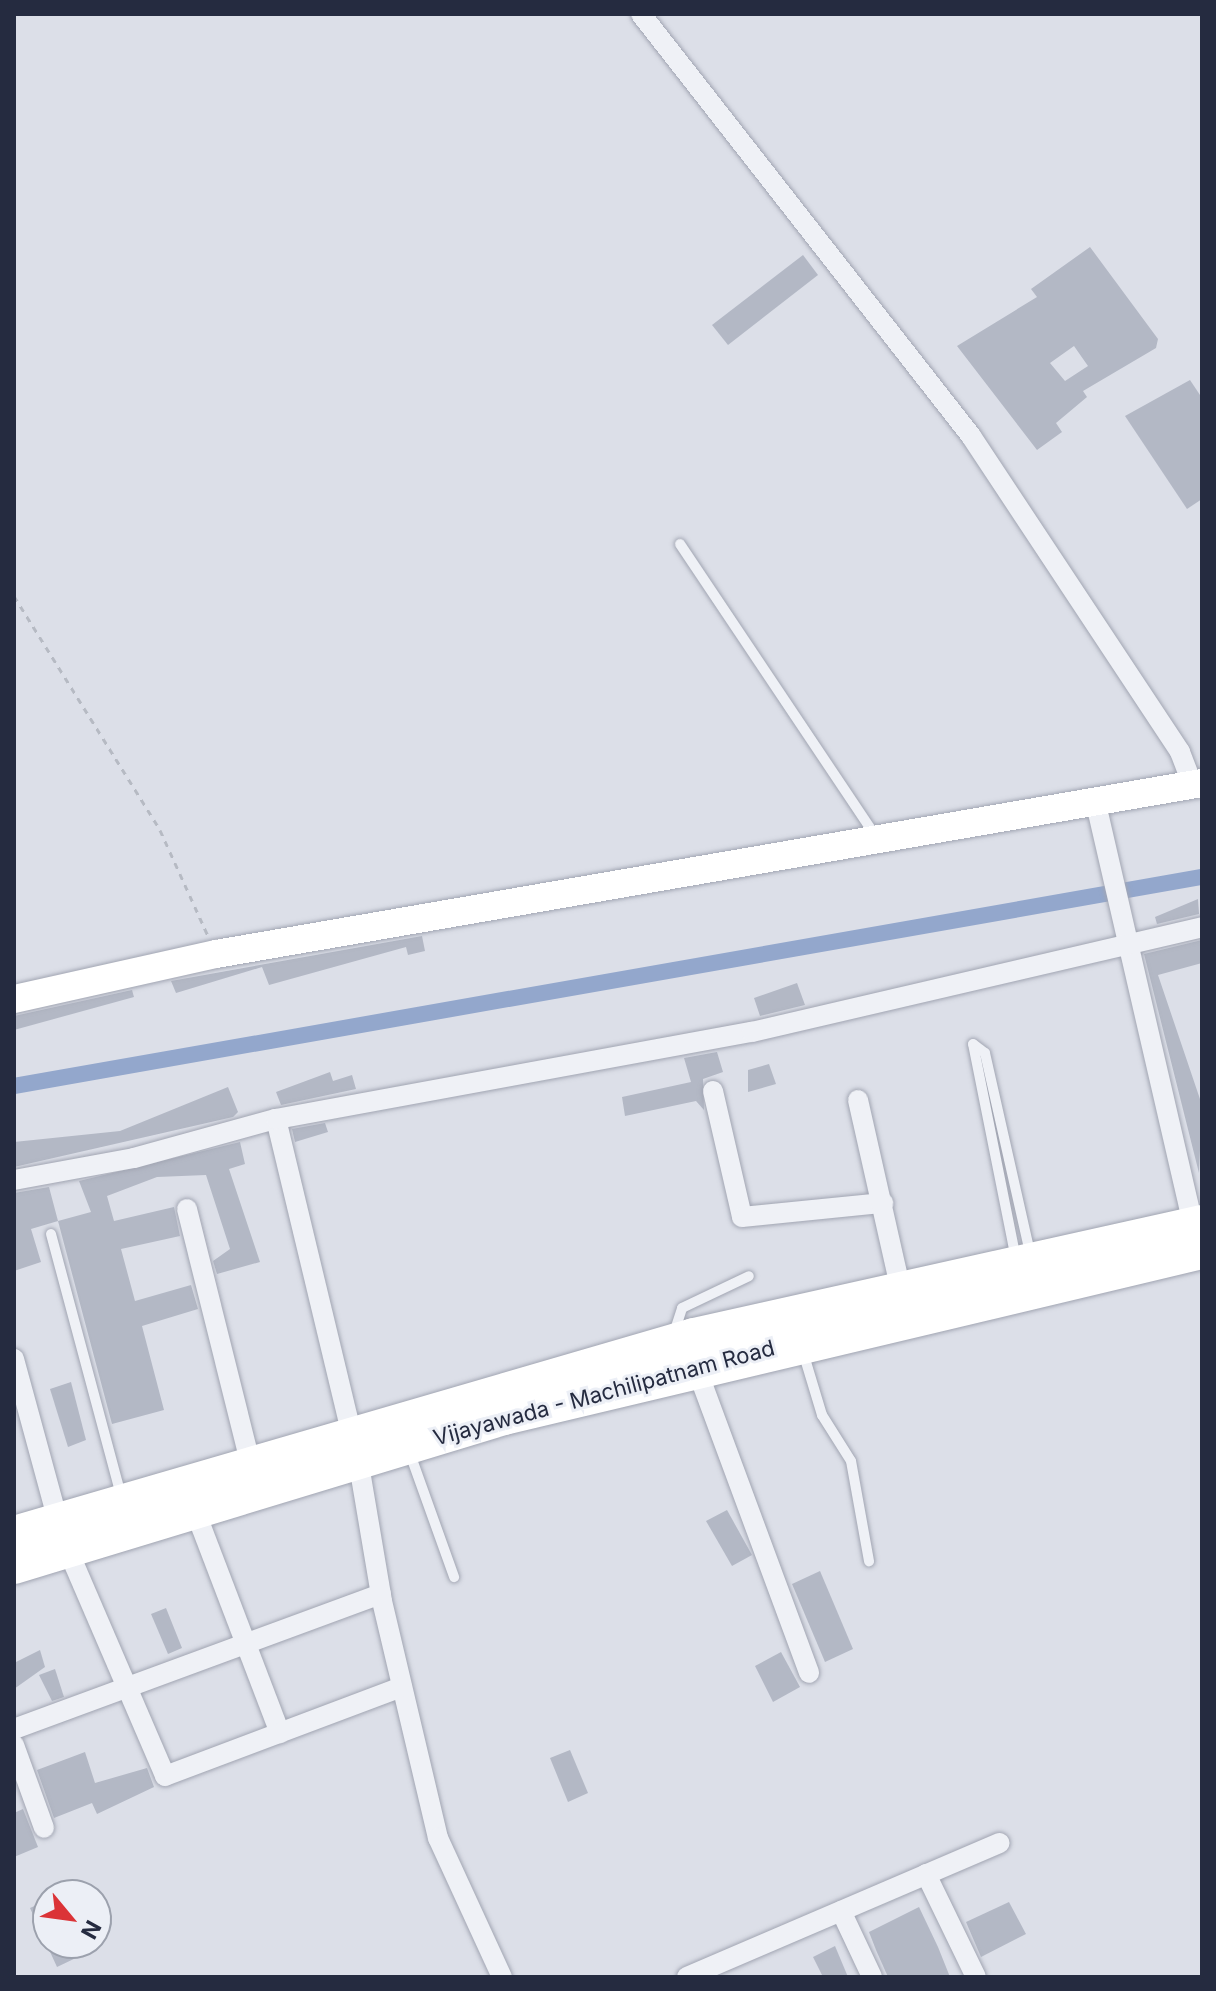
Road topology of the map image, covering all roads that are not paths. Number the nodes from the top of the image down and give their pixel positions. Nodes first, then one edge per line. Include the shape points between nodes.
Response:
1 (641, 14) edge
2 (680, 544) dead end
3 (1197, 784) edge
4 (1098, 813) junction
5 (879, 840) junction
6 (1202, 927) edge
7 (1124, 940) junction
8 (14, 999) edge
9 (713, 1091) dead end
10 (858, 1100) dead end
11 (276, 1119) junction
12 (14, 1180) edge
13 (883, 1203) junction
14 (187, 1209) dead end
15 (1199, 1233) edge
16 (51, 1234) dead end
17 (1024, 1260) junction
18 (749, 1276) dead end
19 (900, 1287) junction
20 (800, 1342) junction
21 (684, 1355) junction
22 (14, 1359) edge
23 (407, 1444) junction
24 (354, 1445) junction
25 (250, 1462) junction
26 (122, 1501) junction
27 (194, 1508) junction
28 (14, 1534) edge
29 (62, 1534) junction
30 (869, 1561) dead end
31 (14, 1566) edge
32 (454, 1577) dead end
33 (381, 1594) junction
34 (247, 1648) junction
35 (809, 1673) dead end
36 (402, 1687) junction
37 (127, 1692) junction
38 (14, 1729) edge
39 (280, 1733) junction
40 (14, 1745) edge
41 (44, 1828) dead end
42 (999, 1843) dead end
43 (926, 1874) junction
44 (841, 1911) junction
45 (502, 1977) edge
46 (687, 1977) edge
47 (872, 1977) edge
48 (976, 1977) edge

1 - 3 street via 971,436
2 - 5 lane
3 - 4 street
4 - 5 street
4 - 7 street
5 - 8 street via 216,954
6 - 7 street
7 - 11 street via 752,1032
7 - 15 street
9 - 13 street via 742,1217
10 - 13 street
11 - 12 street via 134,1158
11 - 24 street
13 - 19 street
14 - 25 street
15 - 17 highway, Vijayawada - Machilipatnam Road
15 - 20 highway, Vijayawada - Machilipatnam Road
16 - 26 lane
17 - 17 lane via 973,1044 985,1053
17 - 19 highway, Vijayawada - Machilipatnam Road
18 - 21 lane via 682,1308
19 - 21 highway, Vijayawada - Machilipatnam Road
20 - 21 highway, Vijayawada - Machilipatnam Road
20 - 30 lane via 822,1415 851,1461
21 - 23 highway, Vijayawada - Machilipatnam Road
21 - 24 highway, Vijayawada - Machilipatnam Road
21 - 35 street
22 - 29 street
23 - 24 highway, Vijayawada - Machilipatnam Road
23 - 32 lane
24 - 25 highway, Vijayawada - Machilipatnam Road
24 - 27 highway, Vijayawada - Machilipatnam Road
24 - 33 street
25 - 26 highway, Vijayawada - Machilipatnam Road
26 - 29 highway, Vijayawada - Machilipatnam Road
27 - 29 highway, Vijayawada - Machilipatnam Road
27 - 34 street
28 - 29 highway, Vijayawada - Machilipatnam Road
29 - 31 highway, Vijayawada - Machilipatnam Road
29 - 37 street
33 - 34 street
33 - 36 street
34 - 37 street
34 - 39 street
36 - 39 street
36 - 45 street via 438,1838
37 - 38 street
37 - 39 street via 165,1776
40 - 41 street
42 - 43 street
43 - 44 street
43 - 48 street
44 - 46 street
44 - 47 street

